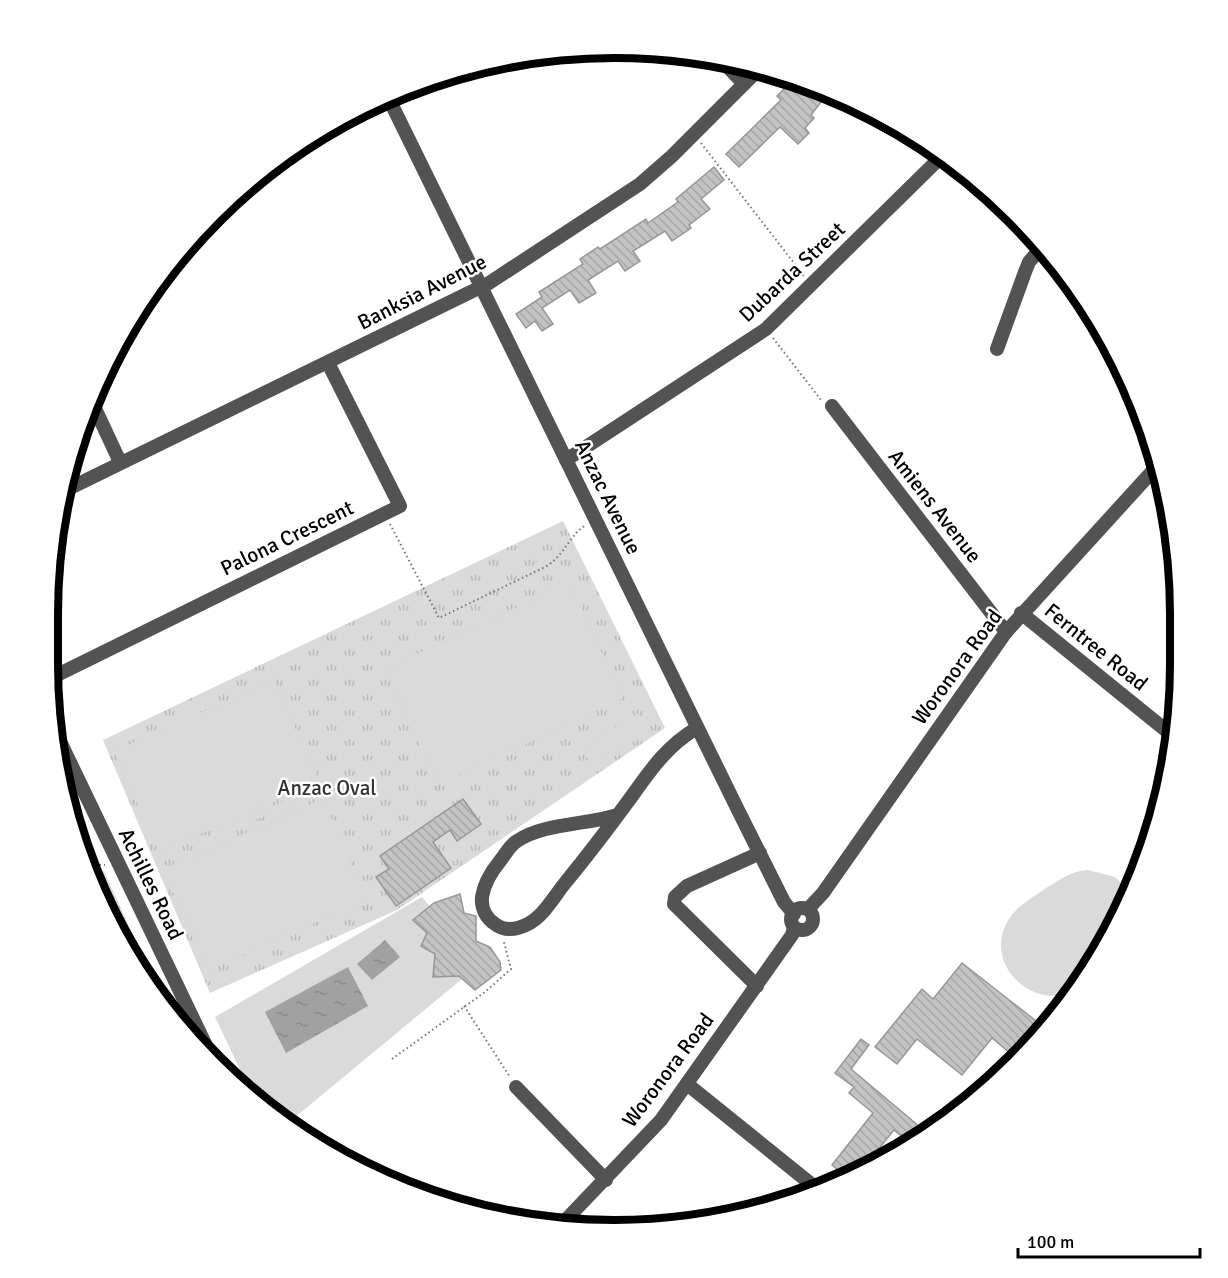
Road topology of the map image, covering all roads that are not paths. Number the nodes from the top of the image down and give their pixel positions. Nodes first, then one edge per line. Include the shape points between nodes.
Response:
1 (732, 71) edge
2 (752, 76) edge
3 (744, 84) junction
4 (392, 105) edge
5 (936, 162) edge
6 (1036, 253) edge
7 (481, 287) junction
8 (997, 349) dead end
9 (328, 363) junction
10 (832, 406) road end
11 (97, 412) edge
12 (566, 460) junction
13 (120, 462) junction
14 (1151, 472) edge
15 (73, 486) edge
16 (1021, 613) junction
17 (1006, 632) junction
18 (59, 675) edge
19 (697, 728) junction
20 (1166, 730) edge
21 (66, 755) edge
22 (618, 815) junction
23 (760, 853) junction
24 (794, 921) junction
25 (757, 986) junction
26 (201, 1035) edge
27 (687, 1084) junction
28 (516, 1087) road end
29 (606, 1180) junction
30 (810, 1183) edge
31 (569, 1217) edge

1 - 3 street
2 - 3 street, Banksia Avenue
3 - 7 street, Banksia Avenue via 632,190
4 - 7 street, Anzac Avenue
5 - 12 street, Dubarda Street via 765,329
6 - 8 street via 1029,262
7 - 9 street, Banksia Avenue
7 - 12 street, Anzac Avenue
9 - 13 street, Banksia Avenue
9 - 18 street, Palona Crescent via 400,506
10 - 17 street, Amiens Avenue
11 - 13 street
12 - 19 street, Anzac Avenue
13 - 15 street, Banksia Avenue
14 - 16 street, Woronora Road
16 - 17 street, Woronora Road
16 - 20 street, Ferntree Road
17 - 24 street, Woronora Road via 823,893 808,909 802,908
19 - 22 street via 669,747
19 - 23 street, Anzac Avenue
21 - 26 street, Achilles Road
22 - 22 street via 539,916 522,927 509,929 497,927 486,916 483,888 515,842 538,830 594,823
23 - 24 street, Anzac Avenue
23 - 25 street via 687,886 675,897 674,904
24 - 25 street, Woronora Road via 792,935
25 - 27 street, Woronora Road
27 - 29 street, Woronora Road via 661,1120
27 - 30 street
28 - 29 street
29 - 31 street, Woronora Road

